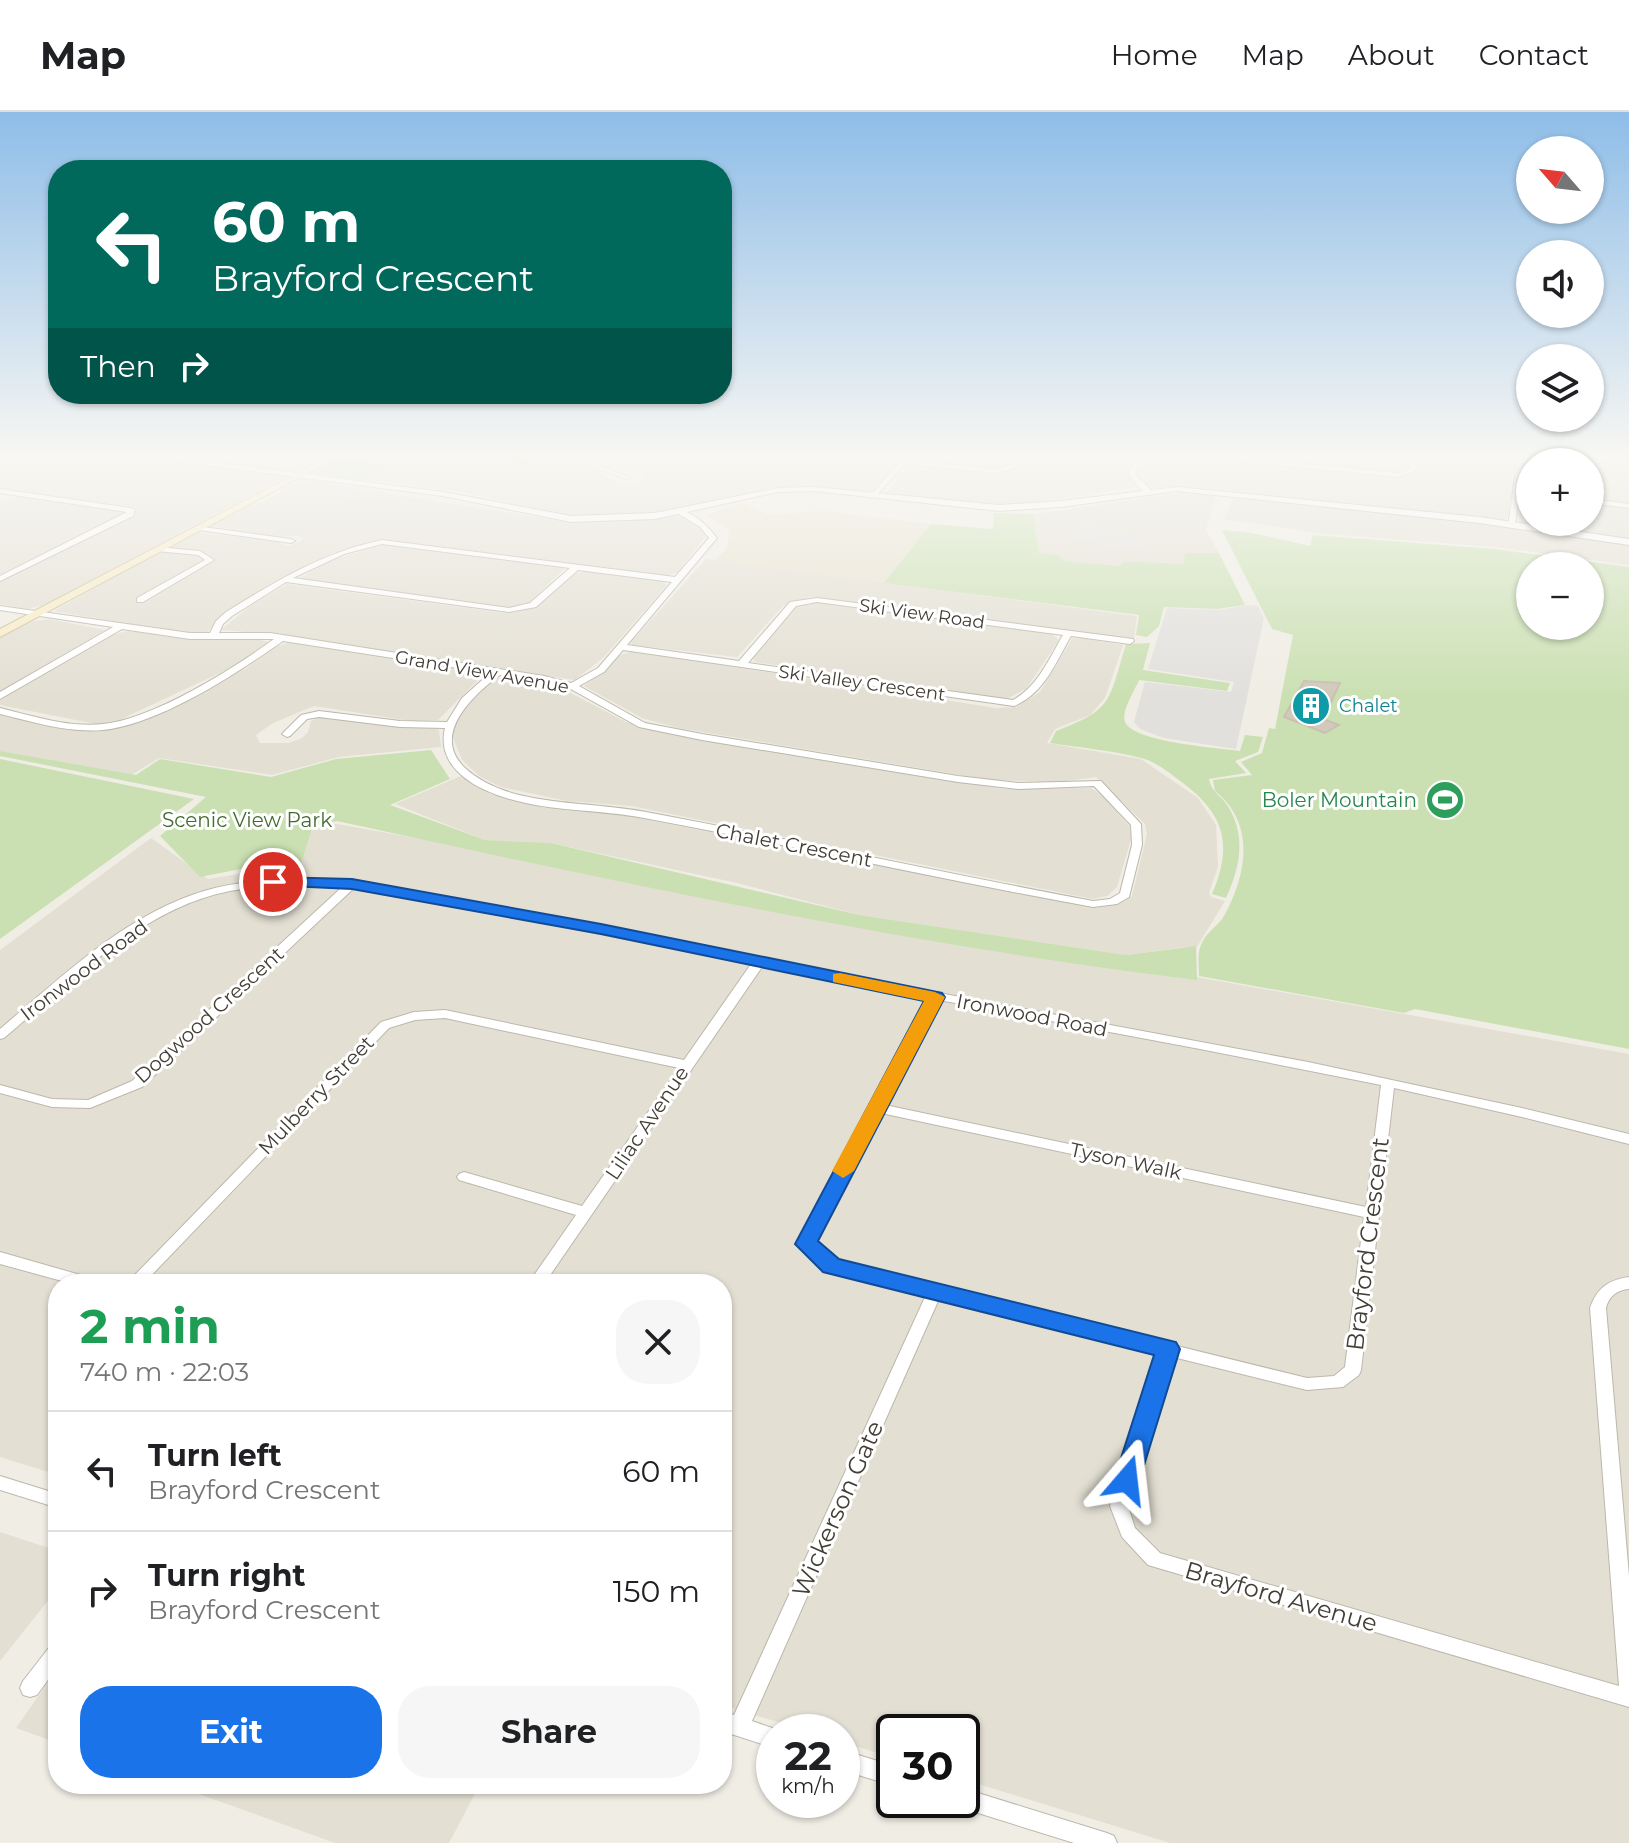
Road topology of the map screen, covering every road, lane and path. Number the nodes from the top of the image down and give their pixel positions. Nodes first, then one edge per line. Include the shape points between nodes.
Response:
1 (86, 536) edge
2 (185, 536) edge
3 (254, 536) edge
4 (711, 536) edge
5 (1586, 536) edge
6 (291, 541) dead end
7 (1629, 542) edge
8 (160, 549) junction
9 (576, 567) junction
10 (0, 579) edge
11 (287, 580) junction
12 (678, 580) junction
13 (140, 600) dead end
14 (0, 608) edge
15 (38, 614) junction
16 (119, 627) junction
17 (1068, 633) junction
18 (0, 634) edge
19 (214, 635) junction
20 (281, 638) junction
21 (1130, 641) dead end
22 (620, 647) junction
23 (741, 665) junction
24 (498, 672) junction
25 (572, 686) junction
26 (0, 696) edge
27 (0, 711) edge
28 (449, 725) junction
29 (287, 734) dead end
30 (1097, 783) joint
31 (352, 884) junction
32 (759, 962) junction
33 (935, 997) junction
34 (0, 1035) edge
35 (686, 1065) junction
36 (1388, 1083) junction
37 (0, 1089) edge
38 (878, 1108) junction
39 (1629, 1139) edge
40 (464, 1177) dead end
41 (587, 1213) junction
42 (1373, 1214) junction
43 (0, 1258) edge
44 (57, 1274) edge
45 (144, 1274) edge
46 (543, 1274) edge
47 (1629, 1283) edge
48 (935, 1291) junction
49 (1168, 1349) junction
50 (0, 1483) edge
51 (48, 1498) edge
52 (48, 1664) edge
53 (1629, 1686) edge
54 (30, 1688) dead end
55 (1629, 1698) edge
56 (732, 1722) edge
57 (732, 1724) edge
58 (756, 1732) edge
59 (980, 1804) edge
60 (1107, 1843) edge

1 - 10 street
2 - 8 main road
3 - 6 street
4 - 12 street
5 - 7 street
8 - 13 street via 200,553 210,560
8 - 15 main road
9 - 11 street via 382,542 351,549
9 - 11 street via 533,605 509,610
9 - 12 street
11 - 19 street via 229,614
12 - 22 street
14 - 15 street, Grand View Avenue
15 - 16 street, Grand View Avenue
15 - 18 main road
16 - 19 street, Grand View Avenue
16 - 26 street
17 - 21 street, Ski View Road
17 - 23 street, Ski View Road via 802,601 789,608
17 - 23 street, Ski Valley Crescent via 1038,686 1014,703
19 - 20 street, Grand View Avenue
20 - 24 street, Grand View Avenue
20 - 27 street via 235,670 123,724 88,727
22 - 23 street, Ski Valley Crescent
22 - 25 street via 601,670
24 - 25 street, Grand View Avenue
24 - 28 street
25 - 30 street, Grand View Avenue via 642,725 702,737 958,779 1019,786
28 - 29 street via 319,714 304,717
28 - 30 street, Chalet Crescent via 446,745 455,764 485,786 517,798 630,812 1093,904 1125,895 1137,845 1136,824
31 - 32 street, Ironwood Road
31 - 34 street, Ironwood Road via 273,882 222,889 168,911 131,930
31 - 37 street, Dogwood Crescent via 137,1084 90,1104 52,1103
32 - 33 street, Ironwood Road
32 - 35 street, Liliac Avenue
33 - 36 street, Ironwood Road
33 - 38 street, Brayford Crescent
35 - 41 street, Liliac Avenue
35 - 45 street, Mulberry Street via 445,1014 385,1025
36 - 39 street, Ironwood Road via 1509,1107
36 - 42 street, Brayford Crescent
38 - 42 street, Tyson Walk
38 - 48 street, Brayford Crescent via 806,1244 831,1266
40 - 41 street
41 - 46 street, Liliac Avenue
42 - 49 street, Brayford Crescent via 1353,1370 1337,1382 1307,1384
43 - 44 street
47 - 53 street via 1609,1288 1598,1308
48 - 49 street, Brayford Crescent
48 - 56 street, Wickerson Gate
49 - 55 street, Brayford Avenue via 1119,1506 1128,1532 1154,1559
50 - 51 street
52 - 54 street
57 - 58 street
59 - 60 street

